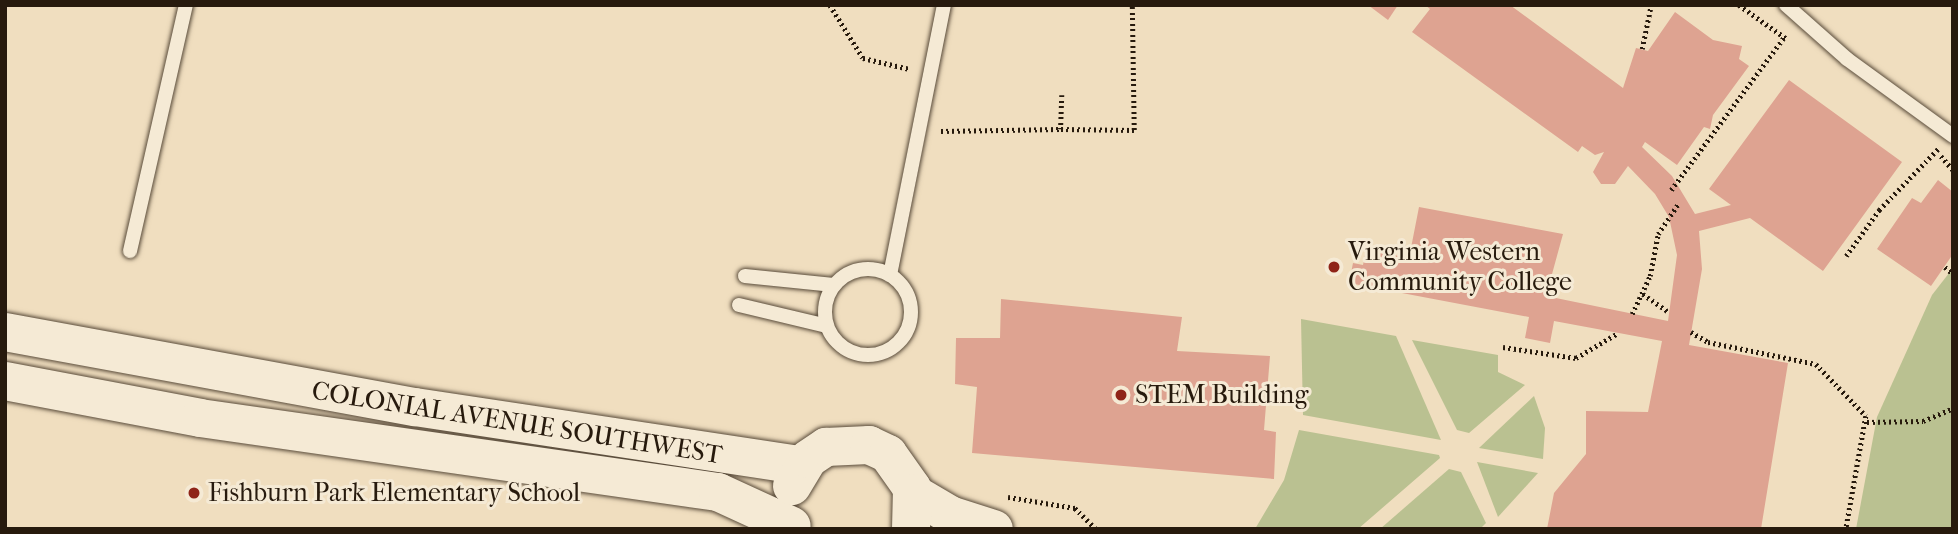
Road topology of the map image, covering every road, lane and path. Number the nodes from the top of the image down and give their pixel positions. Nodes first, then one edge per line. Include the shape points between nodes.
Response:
1 (186, 5) edge
2 (830, 5) edge
3 (944, 5) edge
4 (1132, 5) edge
5 (1651, 5) edge
6 (1787, 5) edge
7 (1800, 15) junction
8 (1642, 49) dead end
9 (930, 72) junction
10 (1062, 95) dead end
11 (1061, 129) junction
12 (941, 131) dead end
13 (1951, 135) edge
14 (1671, 190) dead end
15 (1679, 203) dead end
16 (130, 251) dead end
17 (1846, 256) dead end
18 (1945, 267) dead end
19 (1953, 274) edge
20 (890, 275) junction
21 (745, 276) dead end
22 (834, 285) junction
23 (1643, 294) junction
24 (739, 305) dead end
25 (1669, 312) dead end
26 (1632, 314) dead end
27 (827, 326) junction
28 (5, 332) edge
29 (1691, 332) dead end
30 (1618, 333) dead end
31 (1503, 347) dead end
32 (5, 381) edge
33 (1953, 408) edge
34 (1867, 422) junction
35 (803, 466) junction
36 (912, 511) edge
37 (997, 512) edge
38 (792, 527) edge
39 (1096, 529) edge
40 (1846, 529) edge

1 - 16 lane
2 - 9 path via 863,58
3 - 9 lane
4 - 11 path via 1134,130
5 - 8 path
6 - 7 lane
7 - 13 lane via 1847,60
7 - 14 path
9 - 20 lane
10 - 11 path
11 - 12 path
13 - 17 path
15 - 23 path via 1658,234
18 - 19 path
20 - 22 lane via 870,268 849,272
20 - 27 lane via 908,295 912,320 902,339 884,352 860,355 839,345
21 - 22 lane
22 - 27 lane via 825,304
23 - 25 path
23 - 26 path
24 - 27 lane
28 - 35 main road, COLONIAL AVENUE SOUTHWEST via 415,408
29 - 34 path via 1708,342 1816,364
30 - 31 path via 1576,359
32 - 38 main road, COLONIAL AVENUE SOUTHWEST via 186,415 718,492
33 - 34 path via 1923,421
34 - 40 path
35 - 36 main road via 826,447 869,445 903,470
35 - 38 main road via 788,496
36 - 37 main road via 950,515
37 - 39 path via 1075,508

